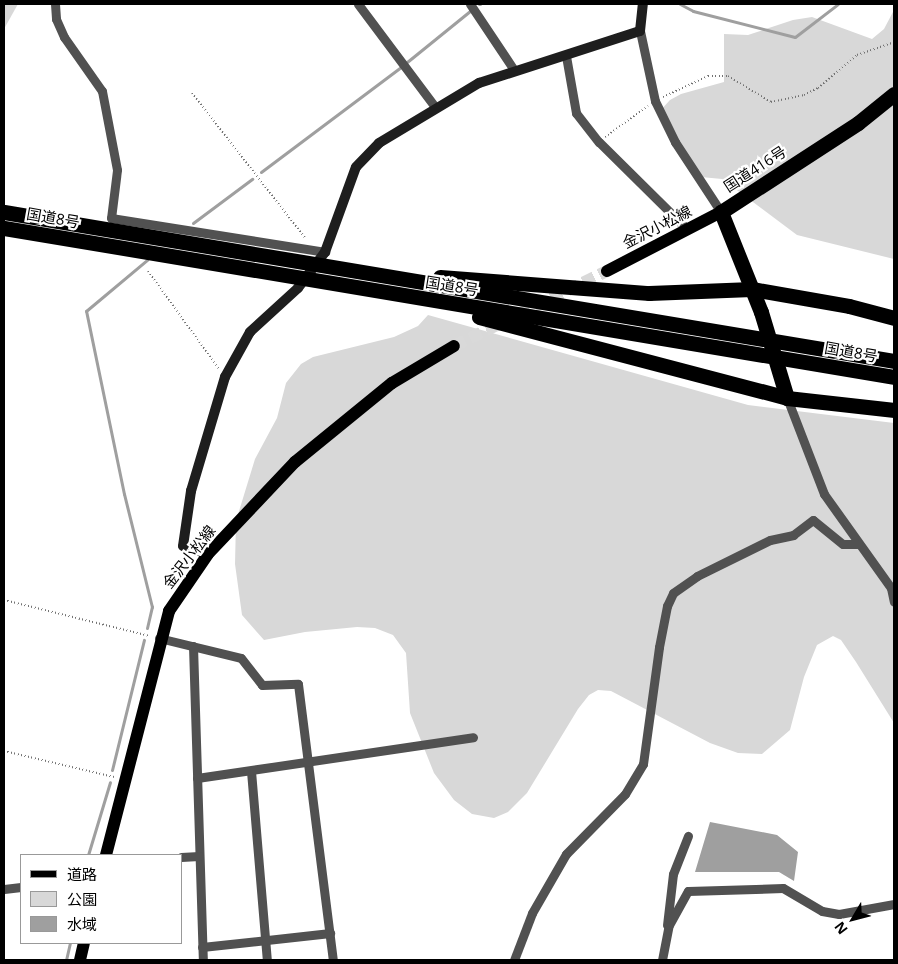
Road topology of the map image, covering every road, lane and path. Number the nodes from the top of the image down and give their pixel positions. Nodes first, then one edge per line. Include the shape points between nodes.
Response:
1 (55, 4) edge
2 (358, 4) edge
3 (470, 4) edge
4 (643, 4) edge
5 (640, 31) junction
6 (894, 42) edge
7 (566, 56) junction
8 (514, 70) junction
9 (192, 93) dead end
10 (894, 94) edge
11 (655, 101) junction
12 (435, 107) junction
13 (598, 142) junction
14 (4, 212) edge
15 (721, 212) junction
16 (4, 228) edge
17 (687, 229) junction
18 (324, 256) junction
19 (148, 271) dead end
20 (607, 271) tunnel mouth
21 (388, 277) junction
22 (752, 290) junction
23 (383, 292) junction
24 (894, 318) edge
25 (719, 340) junction
26 (454, 346) tunnel mouth
27 (832, 359) junction
28 (894, 361) edge
29 (225, 377) junction
30 (894, 377) edge
31 (786, 398) junction
32 (894, 410) edge
33 (858, 544) junction
34 (208, 554) junction
35 (4, 600) edge
36 (894, 602) edge
37 (159, 638) junction
38 (193, 646) junction
39 (473, 737) dead end
40 (4, 750) edge
41 (309, 762) junction
42 (251, 771) junction
43 (197, 778) junction
44 (124, 779) junction
45 (688, 836) dead end
46 (106, 854) edge
47 (199, 856) junction
48 (182, 857) edge
49 (20, 887) edge
50 (4, 889) edge
51 (894, 904) edge
52 (330, 934) junction
53 (666, 938) junction
54 (265, 940) junction
55 (84, 944) edge
56 (202, 947) junction
57 (80, 960) edge
58 (203, 960) edge
59 (267, 960) edge
60 (333, 960) edge
61 (514, 960) edge
62 (662, 960) edge

1 - 18 street via 56,19 64,38 102,91 117,170 111,218
2 - 12 street
3 - 8 street
4 - 5 street
5 - 7 street
5 - 11 street
6 - 11 path via 858,55 818,88 804,95 771,102 728,76 708,76
7 - 8 street
7 - 13 street via 576,113
8 - 12 street via 478,83
9 - 18 path
10 - 15 highway, 国道416号 via 858,123
11 - 13 path
11 - 15 street via 675,142
12 - 18 street via 379,143 356,167
13 - 17 street
14 - 18 highway, 国道8号
15 - 17 main road, 金沢小松線
15 - 22 highway, 国道416号
16 - 23 highway, 国道8号
17 - 20 main road, 金沢小松線
18 - 21 highway, 国道8号
18 - 29 street via 298,288 250,332
19 - 29 path
21 - 22 highway via 470,278 649,293
21 - 25 highway, 国道8号
22 - 24 highway via 849,306
22 - 31 highway, 国道416号
23 - 25 highway, 国道8号
23 - 31 highway
25 - 27 highway, 国道8号
26 - 34 main road, 金沢小松線 via 392,383 295,462
27 - 28 highway, 国道8号
27 - 30 highway, 国道8号
29 - 34 street via 191,492 183,546
31 - 32 highway
31 - 33 street via 824,494
33 - 36 street via 891,588
33 - 61 street via 843,544 813,520 793,535 770,540 697,576 674,593 667,606 659,647 643,764 626,794 566,854 532,913
34 - 37 main road, 金沢小松線 via 169,611
35 - 37 path
37 - 38 street
37 - 44 main road, 金沢小松線
38 - 41 street via 241,658 262,685 298,684
38 - 43 street
39 - 41 street
40 - 44 path
41 - 42 street
41 - 52 street
42 - 43 street
42 - 54 street
43 - 47 street
44 - 46 main road, 金沢小松線
45 - 53 street via 673,874
47 - 48 street
47 - 56 street
49 - 50 street
51 - 53 street via 839,914 822,910 783,888 688,891 669,925
52 - 54 street
52 - 60 street
53 - 62 street
54 - 56 street
54 - 59 street
55 - 57 main road
56 - 58 street

